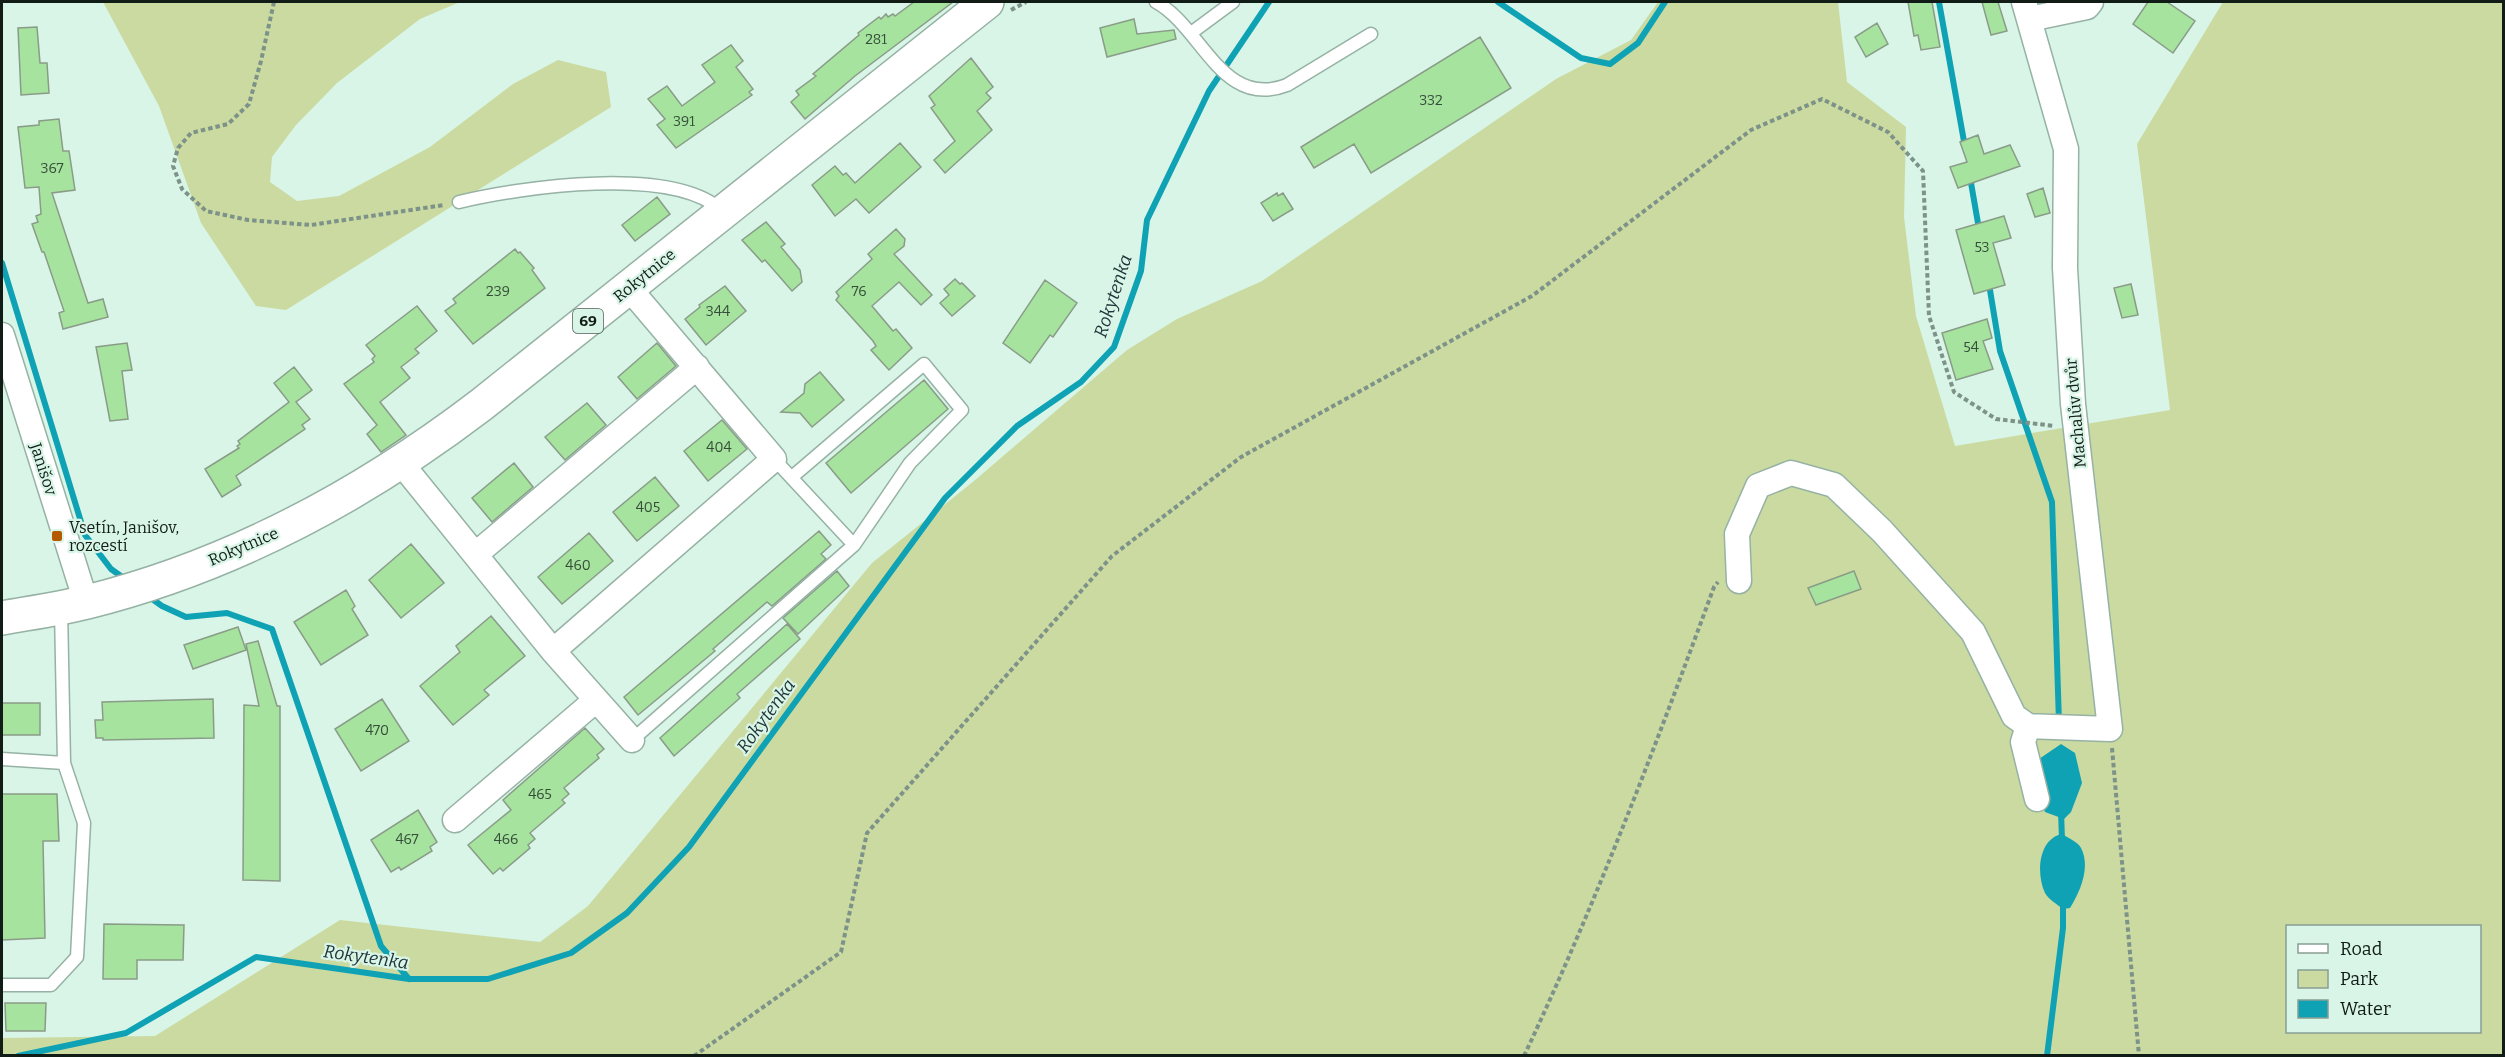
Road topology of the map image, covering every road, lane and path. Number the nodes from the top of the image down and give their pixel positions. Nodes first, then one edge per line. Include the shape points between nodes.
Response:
1 (274, 2) edge
2 (987, 2) edge
3 (1156, 2) edge
4 (1233, 2) edge
5 (2091, 2) edge
6 (2026, 10) edge
7 (1191, 33) junction
8 (1371, 34) dead end
9 (459, 202) joint
10 (723, 212) junction
11 (628, 287) junction
12 (2, 335) edge
13 (697, 367) junction
14 (2076, 429) junction
15 (774, 459) junction
16 (401, 463) junction
17 (792, 477) junction
18 (854, 545) junction
19 (476, 554) junction
20 (1738, 570) joint
21 (88, 601) junction
22 (2, 618) edge
23 (553, 651) junction
24 (596, 700) junction
25 (2028, 726) junction
26 (2110, 729) junction
27 (632, 741) joint
28 (2, 759) edge
29 (64, 763) junction
30 (2037, 799) dead end
31 (455, 820) dead end
32 (2, 986) edge
33 (694, 1056) edge
34 (1524, 1056) edge
35 (2139, 1056) edge

1 - 9 path via 249,104 228,124 190,133 178,148 173,166 182,189 206,211 248,220 311,225
2 - 10 main road, Rokytnice / 69
3 - 7 lane
4 - 7 lane
5 - 6 street, Machalův dvůr via 2087,7
6 - 14 street, Machalův dvůr via 2066,149 2065,268
7 - 8 lane via 1233,79 1245,87 1274,90
9 - 10 lane via 550,186 623,184 697,196
10 - 11 main road, Rokytnice / 69
11 - 13 street
11 - 16 main road, Rokytnice / 69
12 - 21 street, Janišov
13 - 15 street
13 - 19 street
14 - 26 street, Machalův dvůr
14 - 33 path via 1995,418 1954,392 1929,316 1923,171 1888,132 1822,99 1751,130 1532,296 1241,458 1112,556 867,833 841,952
15 - 17 lane
15 - 23 street
16 - 19 street
16 - 21 main road, Rokytnice / 69 via 330,505 245,546 153,582
17 - 18 lane
17 - 18 lane via 924,364 962,410 910,463
18 - 27 lane
19 - 23 street
20 - 25 street via 1737,534 1758,486 1791,473 1834,485 1882,531 1973,632 2014,716
20 - 34 path via 1714,587 1571,955
21 - 22 main road, 69
21 - 29 lane
23 - 24 street
24 - 27 street
24 - 31 street
25 - 26 street
25 - 30 street via 2023,742
26 - 35 path
28 - 29 lane
29 - 32 lane via 84,823 77,957 51,985

